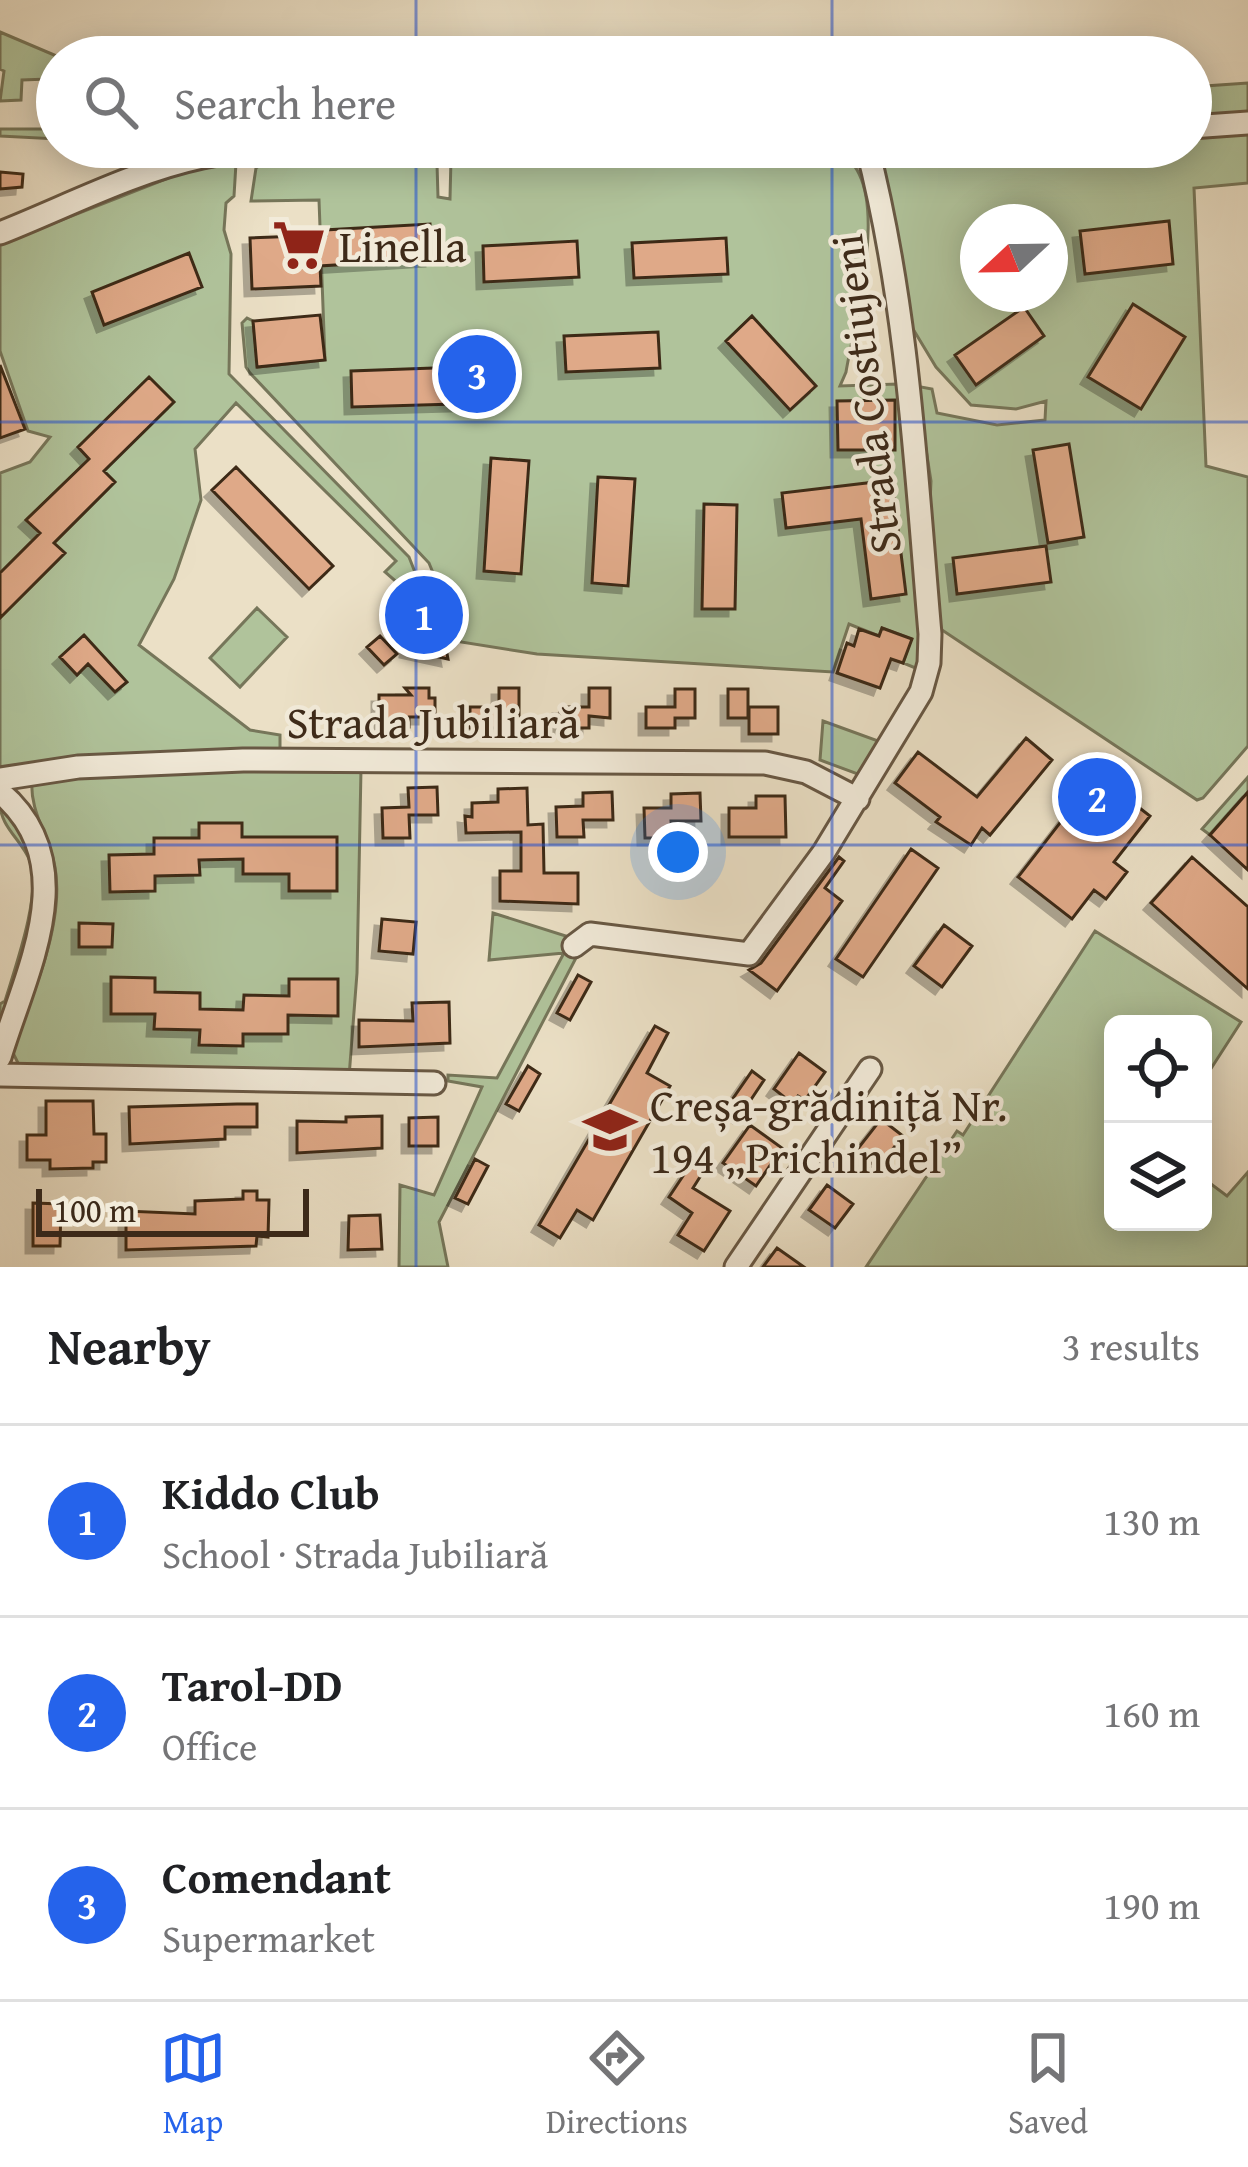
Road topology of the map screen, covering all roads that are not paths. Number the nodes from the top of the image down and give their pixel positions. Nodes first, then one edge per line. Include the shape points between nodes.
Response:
1 (1248, 123) edge
2 (1212, 126) edge
3 (164, 168) edge
4 (872, 168) edge
5 (0, 233) edge
6 (0, 779) edge
7 (0, 792) edge
8 (858, 799) junction
9 (574, 946) dead end
10 (0, 1057) edge
11 (870, 1069) dead end
12 (0, 1075) edge
13 (434, 1084) dead end
14 (736, 1267) edge

1 - 2 street
3 - 5 street
4 - 8 street, Strada Costiujeni via 907,369 930,634 921,692
6 - 8 street, Strada Jubiliară via 243,760 766,763 806,772
7 - 10 street via 32,830 45,890 34,963
8 - 9 street via 749,954 590,934
11 - 14 street
12 - 13 street

